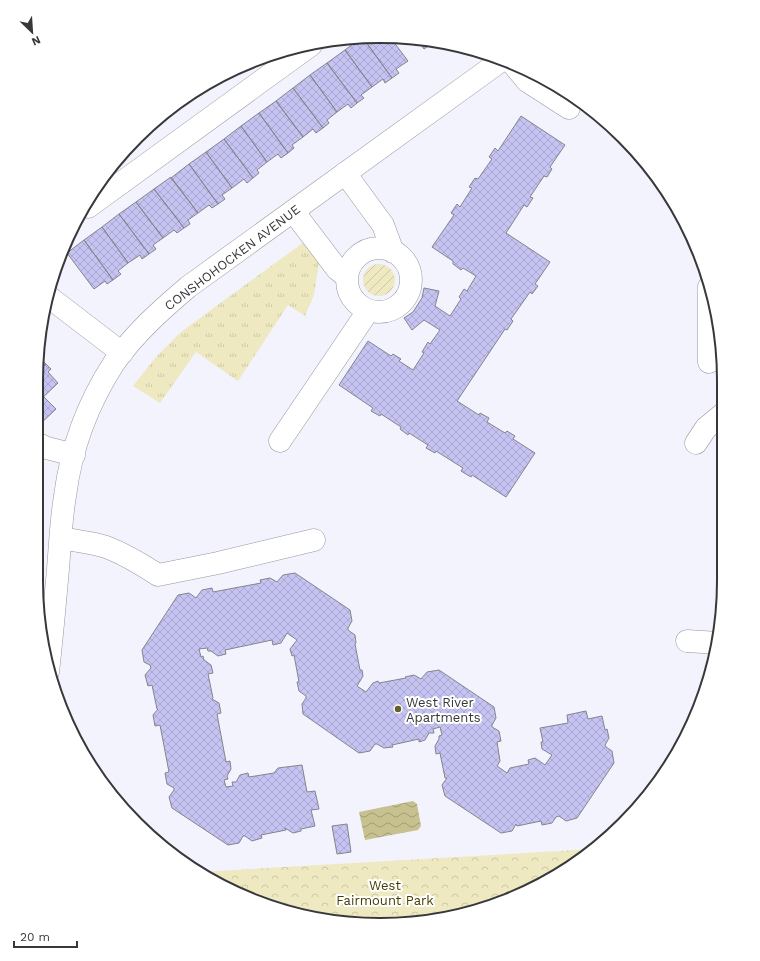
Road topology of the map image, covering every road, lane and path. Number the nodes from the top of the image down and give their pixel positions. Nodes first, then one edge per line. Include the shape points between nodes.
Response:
1 (300, 52) edge
2 (496, 64) edge
3 (522, 75) edge
4 (566, 99) edge
5 (346, 173) junction
6 (107, 184) edge
7 (293, 211) junction
8 (393, 252) junction
9 (347, 277) junction
10 (52, 300) edge
11 (709, 306) edge
12 (368, 311) junction
13 (122, 353) junction
14 (716, 359) edge
15 (717, 419) edge
16 (280, 441) dead end
17 (696, 443) dead end
18 (43, 446) edge
19 (74, 455) junction
20 (60, 538) junction
21 (314, 540) dead end
22 (687, 641) dead end
23 (712, 643) edge
24 (50, 651) edge

1 - 6 street
2 - 5 street, CONSHOHOCKEN AVENUE
3 - 4 street via 527,81 569,108
5 - 7 street, CONSHOHOCKEN AVENUE
5 - 8 street via 383,225
7 - 9 street via 336,269
7 - 13 street, CONSHOHOCKEN AVENUE via 188,287 153,317
8 - 9 street via 376,248 365,252 350,266
8 - 12 street via 404,260 409,269 411,279 405,299 389,311
9 - 12 street via 352,298
10 - 13 street
11 - 14 street via 709,362
12 - 16 street
13 - 19 street, CONSHOHOCKEN AVENUE via 95,398
15 - 17 street via 706,428
18 - 19 street
19 - 20 street, CONSHOHOCKEN AVENUE via 65,496
20 - 21 street via 106,547 124,554 158,575
20 - 24 street, CONSHOHOCKEN AVENUE
22 - 23 street

